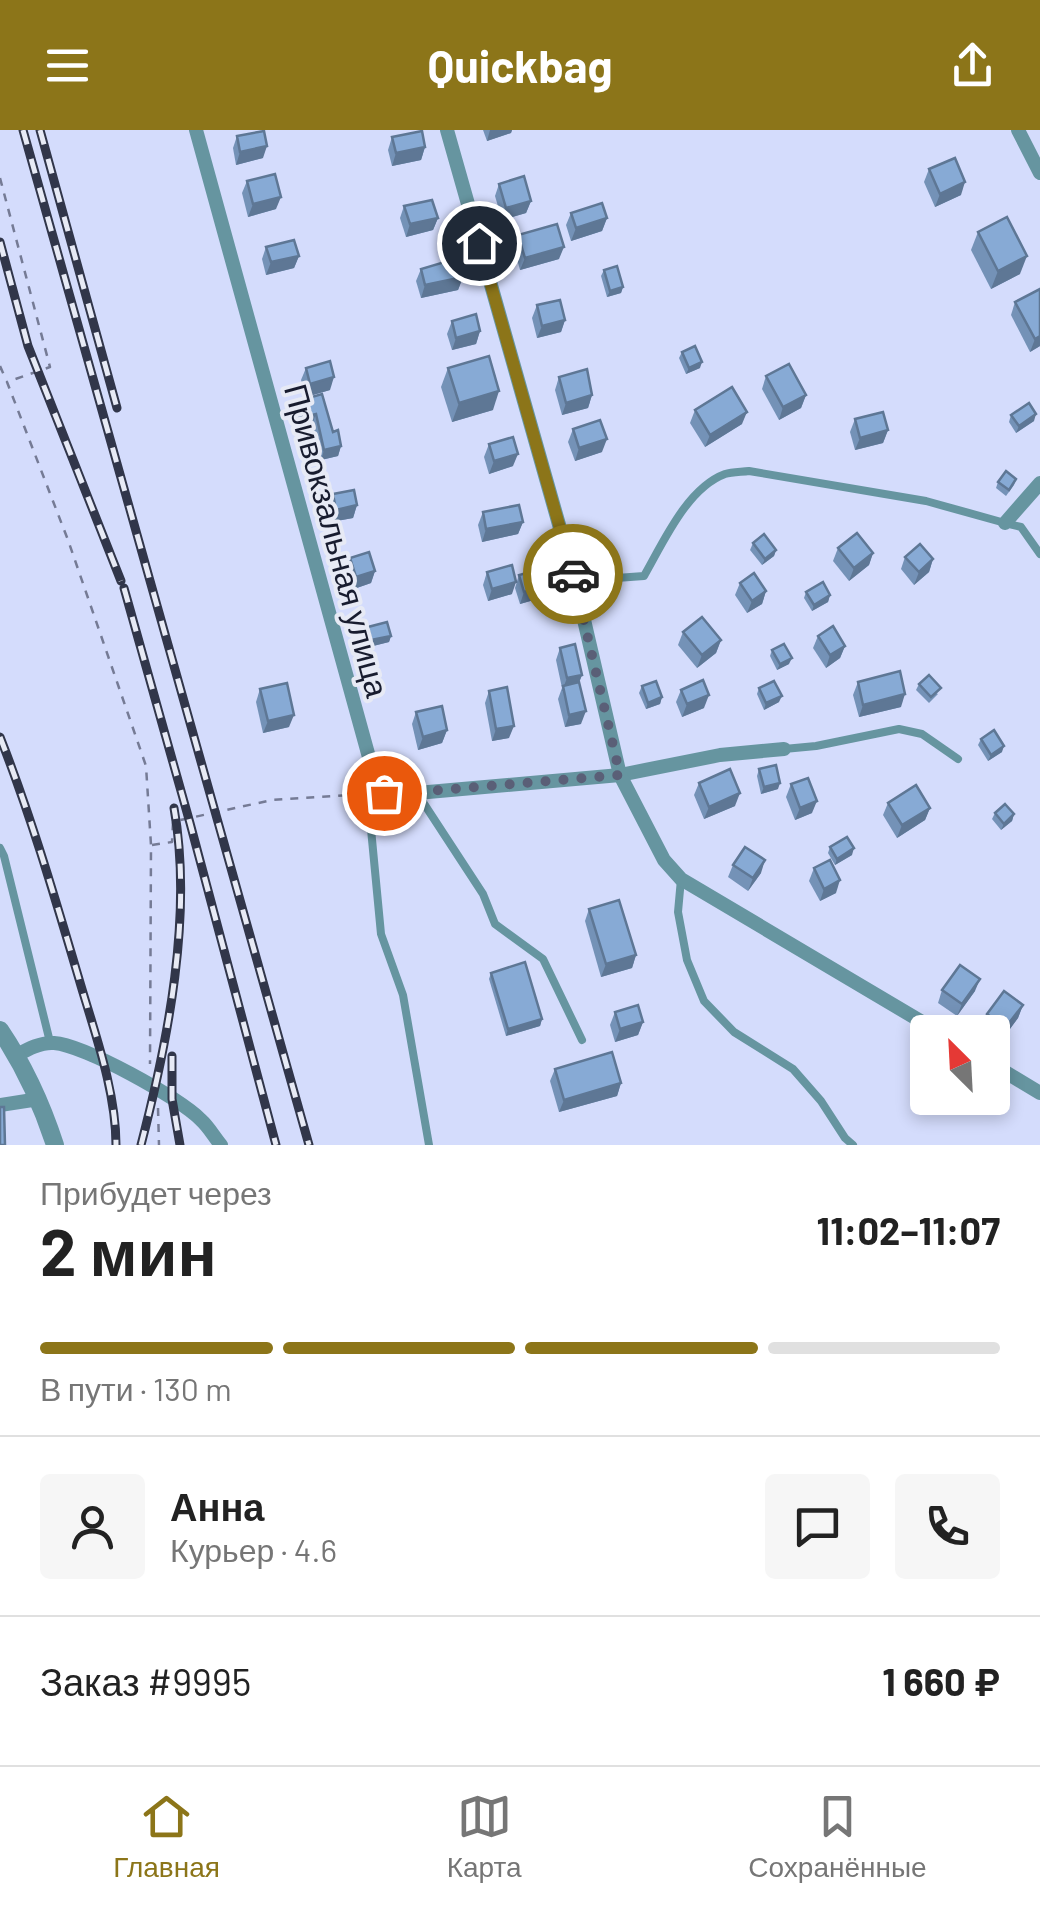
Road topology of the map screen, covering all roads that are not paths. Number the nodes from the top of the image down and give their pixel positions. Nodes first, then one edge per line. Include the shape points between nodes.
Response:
1 (196, 130) edge
2 (447, 130) edge
3 (1018, 130) edge
4 (1040, 174) edge
5 (1040, 483) edge
6 (1005, 522) junction
7 (1040, 554) edge
8 (575, 581) junction
9 (784, 750) joint
10 (958, 759) dead end
11 (620, 775) junction
12 (417, 792) junction
13 (384, 793) junction
14 (0, 848) edge
15 (681, 879) junction
16 (910, 1015) edge
17 (0, 1030) edge
18 (582, 1040) dead end
19 (50, 1042) junction
20 (17, 1055) junction
21 (1010, 1075) edge
22 (1040, 1093) edge
23 (40, 1099) junction
24 (0, 1105) edge
25 (55, 1145) edge
26 (221, 1145) edge
27 (429, 1145) edge
28 (853, 1145) edge

1 - 13 street, Привокзальная улица
2 - 8 street
3 - 4 street
5 - 6 street
6 - 7 lane via 1021,527
6 - 8 lane via 926,501 749,471 725,474 682,510 644,576
8 - 11 street
9 - 10 lane via 899,729 922,734
9 - 11 street via 720,754
11 - 12 street
11 - 15 street via 664,860
12 - 13 street
12 - 18 lane via 495,924 543,959
13 - 27 lane via 372,828 379,919 404,996
14 - 19 lane
15 - 16 street
15 - 28 lane via 678,912 687,960 704,1001 734,1032 794,1069
17 - 20 street
19 - 20 street
19 - 26 street via 154,1088 201,1118
20 - 23 street
21 - 22 street
23 - 24 street
23 - 25 street

